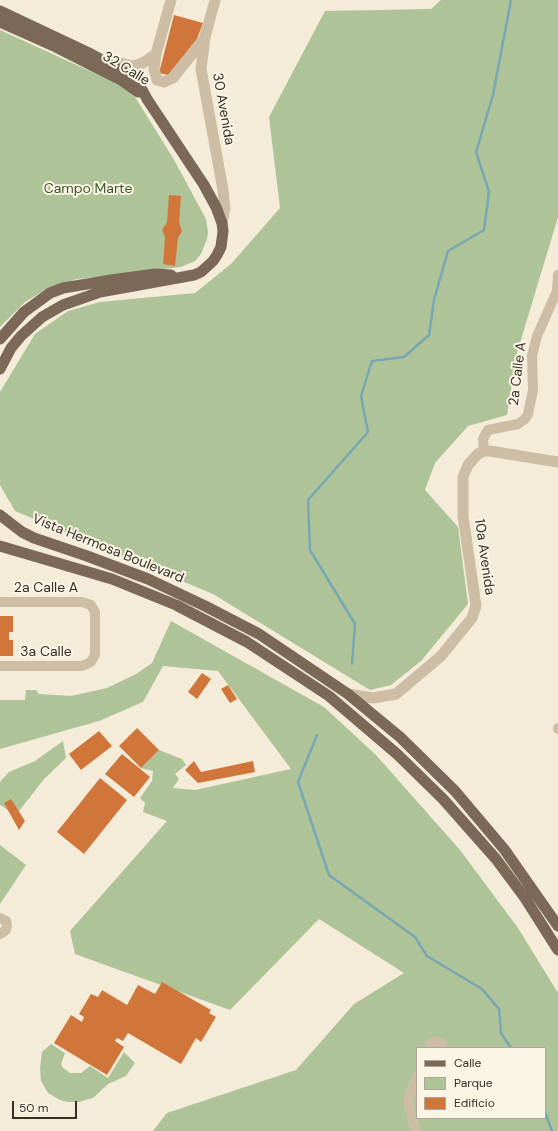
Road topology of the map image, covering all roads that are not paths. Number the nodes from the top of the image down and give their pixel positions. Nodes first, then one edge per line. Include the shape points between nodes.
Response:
1 (171, 0) edge
2 (215, 0) edge
3 (0, 11) edge
4 (0, 22) edge
5 (205, 37) junction
6 (156, 54) junction
7 (99, 58) junction
8 (146, 99) junction
9 (222, 223) junction
10 (194, 275) junction
11 (558, 275) edge
12 (0, 339) edge
13 (0, 369) edge
14 (484, 451) junction
15 (558, 462) edge
16 (0, 515) edge
17 (0, 546) edge
18 (0, 602) edge
19 (91, 662) joint
20 (0, 666) edge
21 (348, 694) junction
22 (0, 918) edge
23 (558, 926) edge
24 (0, 934) edge
25 (558, 950) edge
26 (429, 1047) edge
27 (443, 1047) edge
28 (416, 1080) edge
29 (416, 1131) edge

1 - 6 street
2 - 5 street, 30 Avenida
3 - 7 main road, 32 Calle
4 - 8 main road, 32 Calle via 121,80
5 - 6 street via 168,81 157,80 154,69
5 - 9 street, 30 Avenida via 202,82 223,190
6 - 7 street via 133,66
7 - 8 main road, 32 Calle via 128,74 139,84
8 - 9 main road via 204,185
9 - 10 main road via 223,239 218,255 207,267
10 - 12 main road via 155,274 63,288 50,293 24,312
10 - 13 main road via 100,292 63,305 42,317 21,336
11 - 14 street, 2a Calle A via 556,291 532,356 533,390 528,414 518,424 488,430 483,438
14 - 15 street
14 - 21 street, 10a Avenida via 468,465 463,477 463,516 476,606 472,618 441,656 396,694 373,698
16 - 21 main road, Vista Hermosa Boulevard via 34,538 148,579 205,606 259,634
17 - 25 main road, Vista Hermosa Boulevard via 100,575 169,602 247,642 330,696 398,754 443,799 496,859 525,898
18 - 19 street, 2a Calle A via 87,603 95,612 95,655
19 - 20 street, 3a Calle via 82,666
21 - 23 main road, Vista Hermosa Boulevard via 400,737 455,791 498,841
22 - 24 street via 6,921 7,925 6,930
26 - 27 street via 436,1041
28 - 29 street via 409,1104

